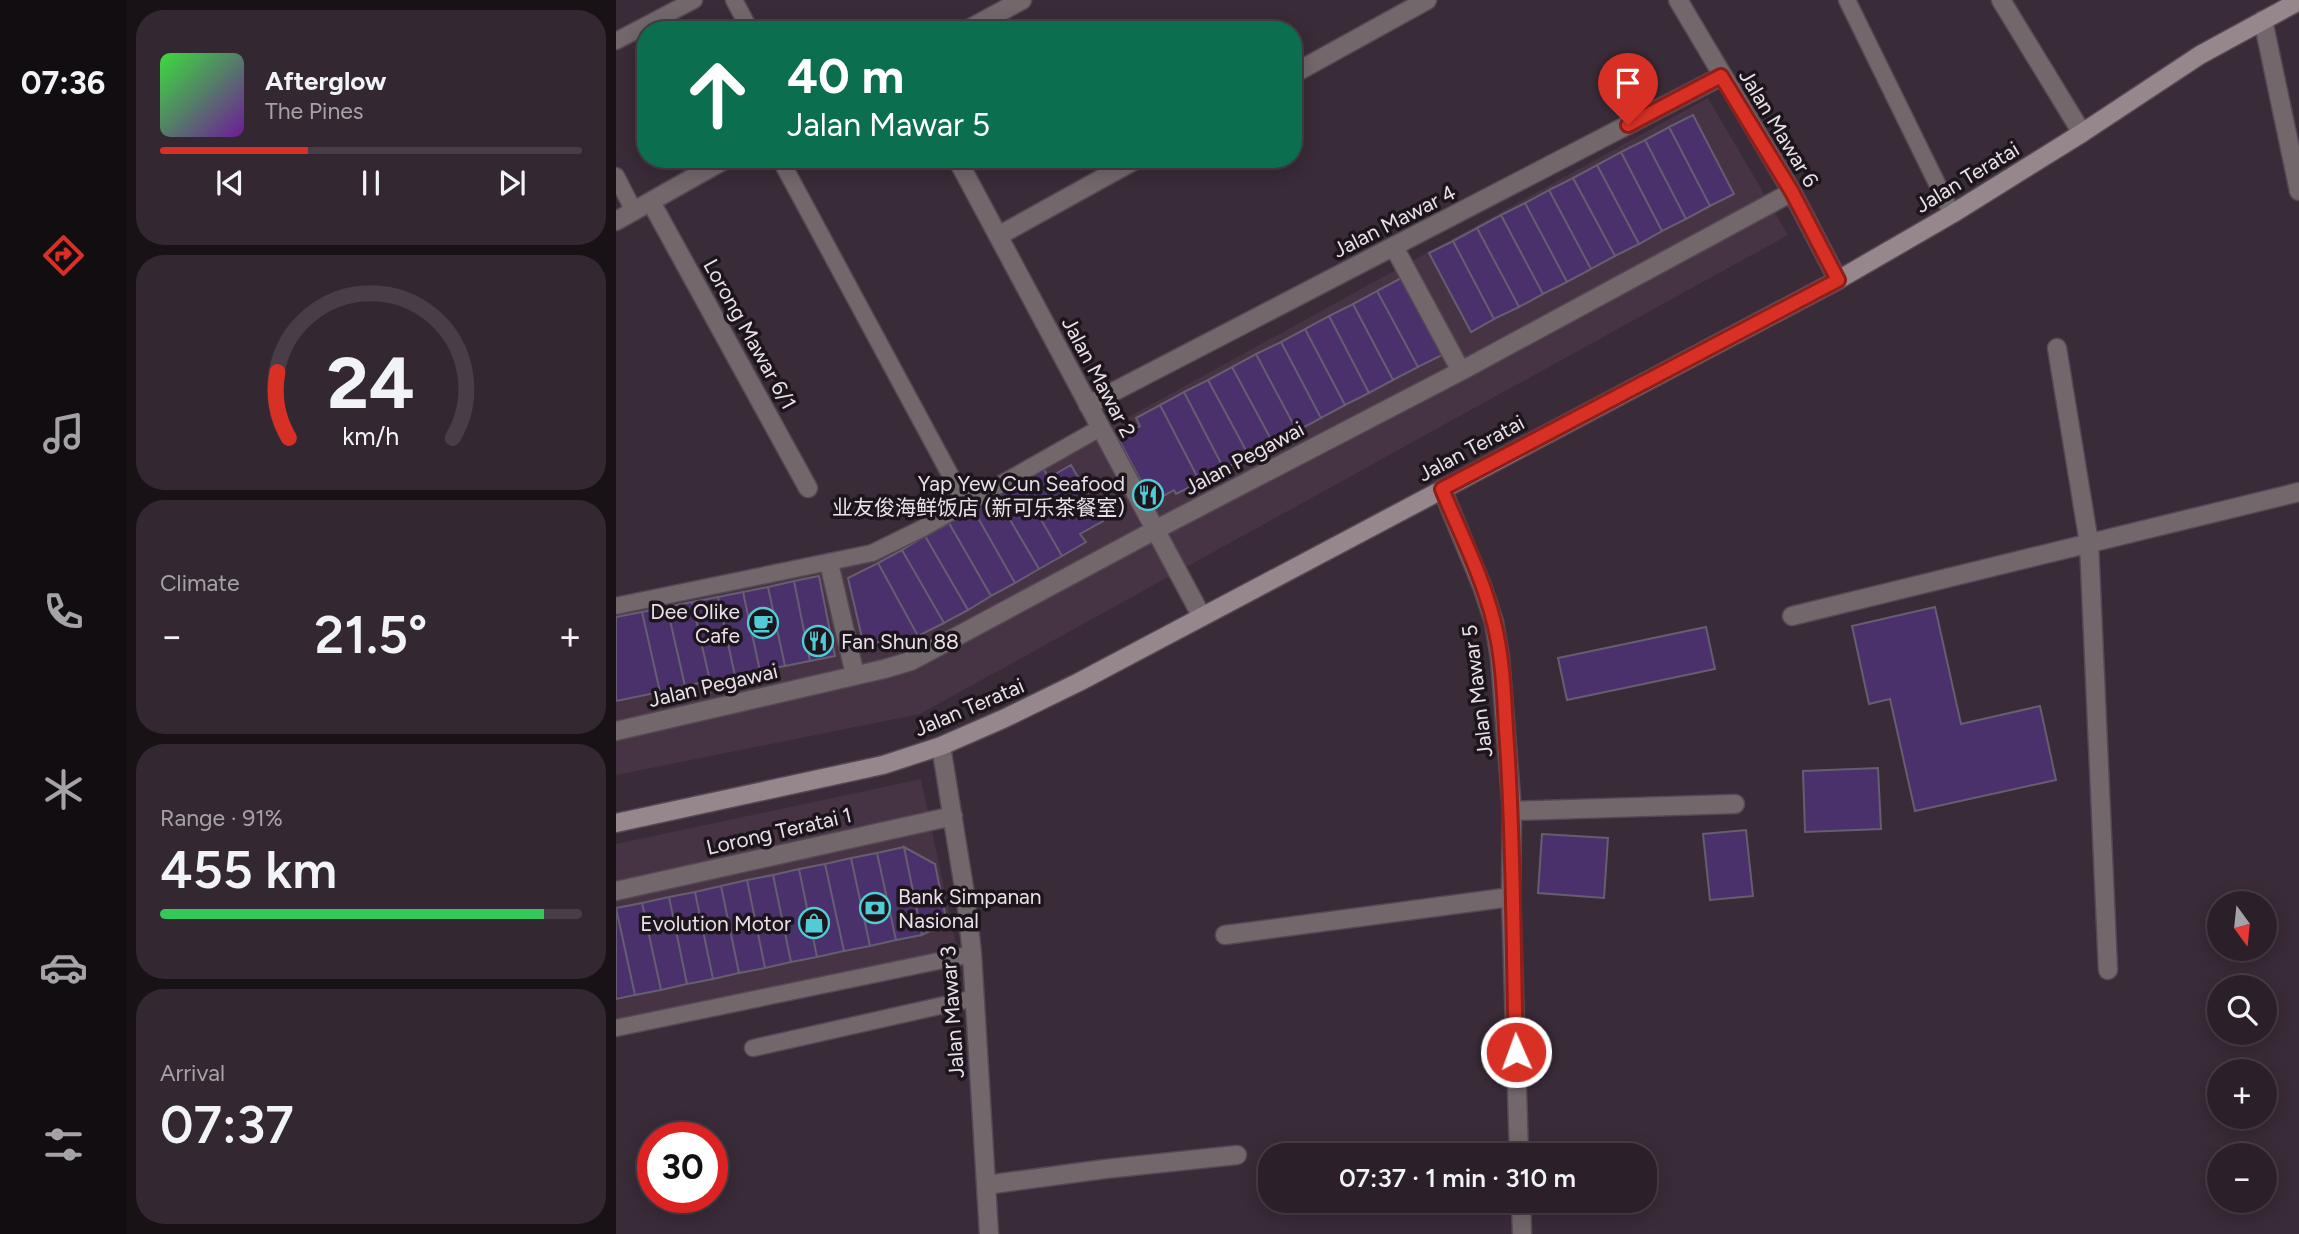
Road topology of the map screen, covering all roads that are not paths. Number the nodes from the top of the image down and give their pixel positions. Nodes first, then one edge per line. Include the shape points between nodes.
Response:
1 (694, 0) edge
2 (734, 0) edge
3 (1022, 0) edge
4 (1427, 0) edge
5 (1678, 0) edge
6 (1847, 0) edge
7 (2001, 0) edge
8 (2299, 1) edge
9 (2263, 20) junction
10 (654, 21) edge
11 (745, 21) edge
12 (984, 21) edge
13 (637, 30) edge
14 (616, 41) edge
15 (1302, 69) edge
16 (1721, 76) junction
17 (2082, 133) junction
18 (710, 168) edge
19 (785, 168) edge
20 (962, 168) edge
21 (1121, 168) edge
22 (616, 176) edge
23 (2299, 191) edge
24 (1792, 192) junction
25 (651, 202) junction
26 (634, 211) junction
27 (1952, 214) junction
28 (616, 221) edge
29 (998, 236) junction
30 (1394, 247) junction
31 (1838, 280) junction
32 (2057, 348) dead end
33 (1461, 371) junction
34 (1088, 405) junction
35 (1100, 428) junction
36 (808, 488) dead end
37 (1442, 489) junction
38 (2299, 492) edge
39 (966, 504) junction
40 (1155, 530) junction
41 (2089, 543) junction
42 (829, 563) junction
43 (616, 606) edge
44 (1792, 616) dead end
45 (1202, 617) junction
46 (855, 675) junction
47 (616, 731) edge
48 (941, 746) junction
49 (1735, 804) dead end
50 (1512, 811) junction
51 (953, 816) junction
52 (616, 823) edge
53 (616, 891) edge
54 (1511, 897) junction
55 (1225, 935) dead end
56 (972, 954) junction
57 (2108, 971) dead end
58 (975, 998) junction
59 (616, 1028) edge
60 (753, 1048) dead end
61 (1519, 1143) edge
62 (1237, 1155) dead end
63 (986, 1185) junction
64 (1521, 1213) edge
65 (989, 1234) edge
66 (1522, 1234) edge

1 - 10 lane
2 - 11 lane
3 - 12 street
4 - 15 street
5 - 16 street, Jalan Mawar 6
6 - 27 lane
7 - 17 street
8 - 9 street, Jalan Teratai
9 - 17 street, Jalan Teratai via 2200,55
9 - 23 street
13 - 14 lane
16 - 24 street, Jalan Mawar 6
16 - 30 street, Jalan Mawar 4
17 - 27 street, Jalan Teratai
18 - 25 street
19 - 39 lane
20 - 29 street, Jalan Mawar 2
21 - 29 street
22 - 26 lane
24 - 31 street, Jalan Mawar 6
24 - 33 street, Jalan Pegawai
25 - 26 street
25 - 36 street, Lorong Mawar 6/1
26 - 28 street
27 - 31 street, Jalan Teratai
29 - 34 street, Jalan Mawar 2
30 - 33 street
30 - 34 street, Jalan Mawar 4
31 - 37 street, Jalan Teratai
32 - 41 street
33 - 40 street, Jalan Pegawai
34 - 35 street, Jalan Mawar 2
35 - 39 lane
35 - 40 street, Jalan Mawar 2
37 - 45 street, Jalan Teratai
37 - 50 street, Jalan Mawar 5 via 1494,622
38 - 41 street
39 - 42 lane via 872,553
40 - 45 street, Jalan Mawar 2
40 - 46 street, Jalan Pegawai via 911,661
41 - 44 street
41 - 57 street
42 - 43 lane
42 - 46 street
45 - 48 street, Jalan Teratai
46 - 47 street, Jalan Pegawai
48 - 51 street, Jalan Mawar 3
48 - 52 street, Jalan Teratai via 883,765
49 - 50 street
50 - 54 street, Jalan Mawar 5
51 - 53 street, Lorong Teratai 1
51 - 56 street, Jalan Mawar 3
54 - 55 street
54 - 61 street, Jalan Mawar 5
56 - 58 street, Jalan Mawar 3
56 - 59 lane
58 - 60 lane
58 - 63 street, Jalan Mawar 3
62 - 63 street
63 - 65 street, Jalan Mawar 3
64 - 66 street

